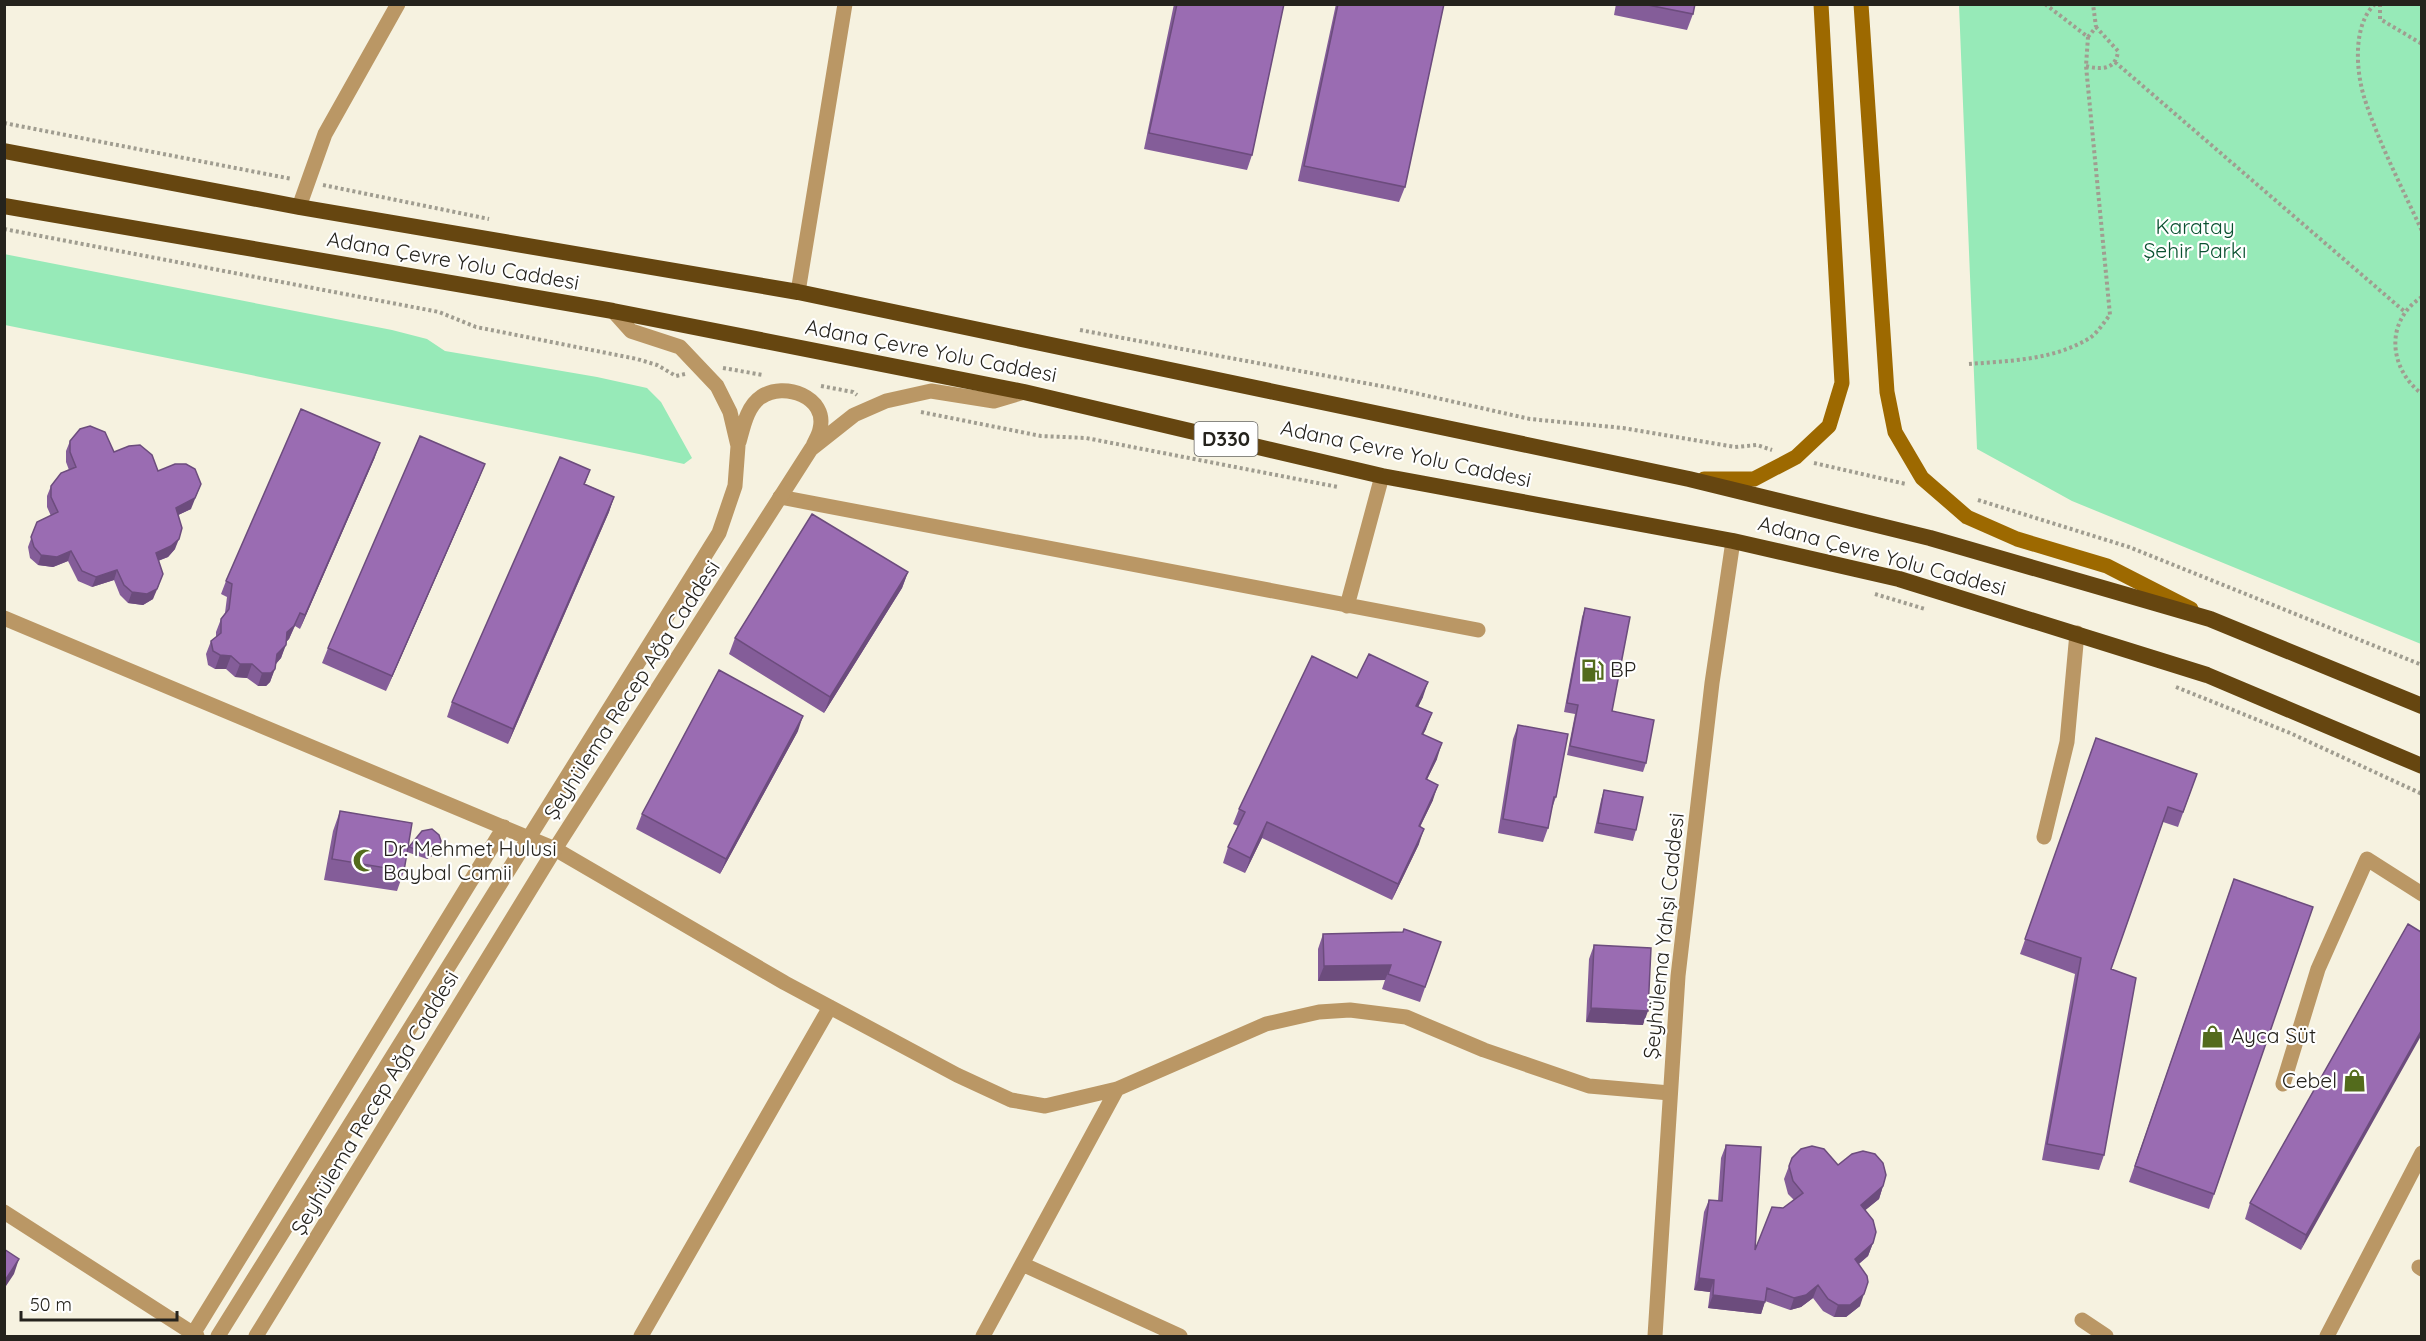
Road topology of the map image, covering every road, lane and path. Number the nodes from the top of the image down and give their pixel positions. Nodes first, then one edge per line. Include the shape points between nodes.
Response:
1 (398, 4) edge
2 (844, 4) edge
3 (1821, 4) edge
4 (1861, 4) edge
5 (2045, 4) edge
6 (2093, 4) edge
7 (2375, 4) edge
8 (2380, 4) edge
9 (2096, 27) junction
10 (2088, 38) junction
11 (2421, 44) edge
12 (2115, 62) junction
13 (2086, 66) junction
14 (4, 151) edge
15 (4, 206) edge
16 (300, 207) junction
17 (4, 229) edge
18 (2421, 231) edge
19 (798, 292) junction
20 (2421, 297) edge
21 (613, 311) junction
22 (2404, 312) junction
23 (1969, 364) dead end
24 (701, 369) junction
25 (766, 376) dead end
26 (810, 384) dead end
27 (1024, 392) junction
28 (2421, 394) edge
29 (870, 408) junction
30 (909, 413) dead end
31 (738, 446) junction
32 (812, 449) junction
33 (1382, 476) junction
34 (1689, 479) junction
35 (1340, 487) dead end
36 (780, 497) junction
37 (1733, 541) junction
38 (1874, 594) dead end
39 (1347, 606) junction
40 (1930, 610) dead end
41 (4, 618) edge
42 (2210, 619) junction
43 (1478, 630) dead end
44 (2077, 633) junction
45 (2360, 680) junction
46 (2172, 685) dead end
47 (2421, 698) edge
48 (2421, 706) edge
49 (2421, 766) edge
50 (2421, 794) edge
51 (504, 827) junction
52 (530, 837) junction
53 (2044, 837) dead end
54 (555, 849) junction
55 (2421, 894) edge
56 (830, 1007) junction
57 (2283, 1084) dead end
58 (1117, 1089) junction
59 (1670, 1093) junction
60 (2421, 1154) edge
61 (4, 1212) edge
62 (1022, 1264) junction
63 (2082, 1320) dead end
64 (195, 1335) edge
65 (218, 1336) edge
66 (256, 1336) edge
67 (641, 1336) edge
68 (983, 1336) edge
69 (1180, 1336) edge
70 (1655, 1336) edge
71 (2106, 1336) edge
72 (2327, 1336) edge

1 - 16 street via 325,134
2 - 19 street
3 - 34 main road via 1842,383 1829,426 1796,457 1754,479
4 - 42 main road via 1887,392 1895,432 1922,478 1967,517 2017,539 2107,566
5 - 10 path
6 - 9 path
7 - 18 path via 2366,12 2357,54 2364,99
8 - 11 path via 2380,18
9 - 10 path
9 - 12 path via 2118,51
10 - 13 path
12 - 13 path via 2099,69
12 - 22 path
13 - 23 path via 2110,315 2091,338 2064,351
14 - 16 highway, Adana Çevre Yolu Caddesi
15 - 21 highway, Adana Çevre Yolu Caddesi / D330
16 - 19 highway, Adana Çevre Yolu Caddesi
17 - 24 path via 439,312 476,327 637,359 676,376
19 - 34 highway, Adana Çevre Yolu Caddesi
20 - 22 path
21 - 24 street, Şeyhülema Recep Ağa Caddesi via 631,331 680,346
21 - 27 highway, Adana Çevre Yolu Caddesi / D330
22 - 28 path via 2396,330 2395,349 2399,368
24 - 25 path via 711,366
24 - 31 street, Şeyhülema Recep Ağa Caddesi via 717,386 730,412
26 - 29 path via 853,392
27 - 29 street, Şeyhülema Recep Ağa Caddesi via 994,401 931,391
27 - 33 highway, Adana Çevre Yolu Caddesi / D330
29 - 32 street, Şeyhülema Recep Ağa Caddesi via 854,415
30 - 35 path via 921,412 1041,436 1086,438
31 - 32 street via 745,418 760,397 785,389 804,395 819,411 821,428
31 - 52 street, Şeyhülema Recep Ağa Caddesi via 735,486 719,533
32 - 36 street, Şeyhülema Recep Ağa Caddesi
33 - 37 highway, Adana Çevre Yolu Caddesi / D330
33 - 39 street
34 - 42 highway, Adana Çevre Yolu Caddesi via 1930,538
36 - 39 street
36 - 54 street, Şeyhülema Recep Ağa Caddesi
37 - 44 highway, Adana Çevre Yolu Caddesi / D330 via 1899,579
37 - 59 street, Şeyhülema Yahşi Caddesi via 1712,683 1678,976
38 - 40 path
39 - 43 street
41 - 51 street
42 - 45 highway, Adana Çevre Yolu Caddesi
44 - 49 highway, Adana Çevre Yolu Caddesi / D330 via 2206,675
44 - 53 street via 2067,742
45 - 47 highway
45 - 48 highway, Adana Çevre Yolu Caddesi
46 - 50 path via 2290,733
51 - 52 street
51 - 64 street
52 - 54 street
52 - 65 street, Şeyhülema Recep Ağa Caddesi
54 - 56 street
54 - 66 street, Şeyhülema Recep Ağa Caddesi
55 - 57 street via 2367,859 2318,969
56 - 58 street via 1011,1100 1045,1106
56 - 67 street
58 - 59 street via 1266,1024 1319,1012 1350,1010 1406,1017 1484,1050 1589,1086
58 - 62 street
59 - 70 street, Şeyhülema Yahşi Caddesi
60 - 72 street
61 - 64 street
62 - 68 street
62 - 69 street
63 - 71 street

